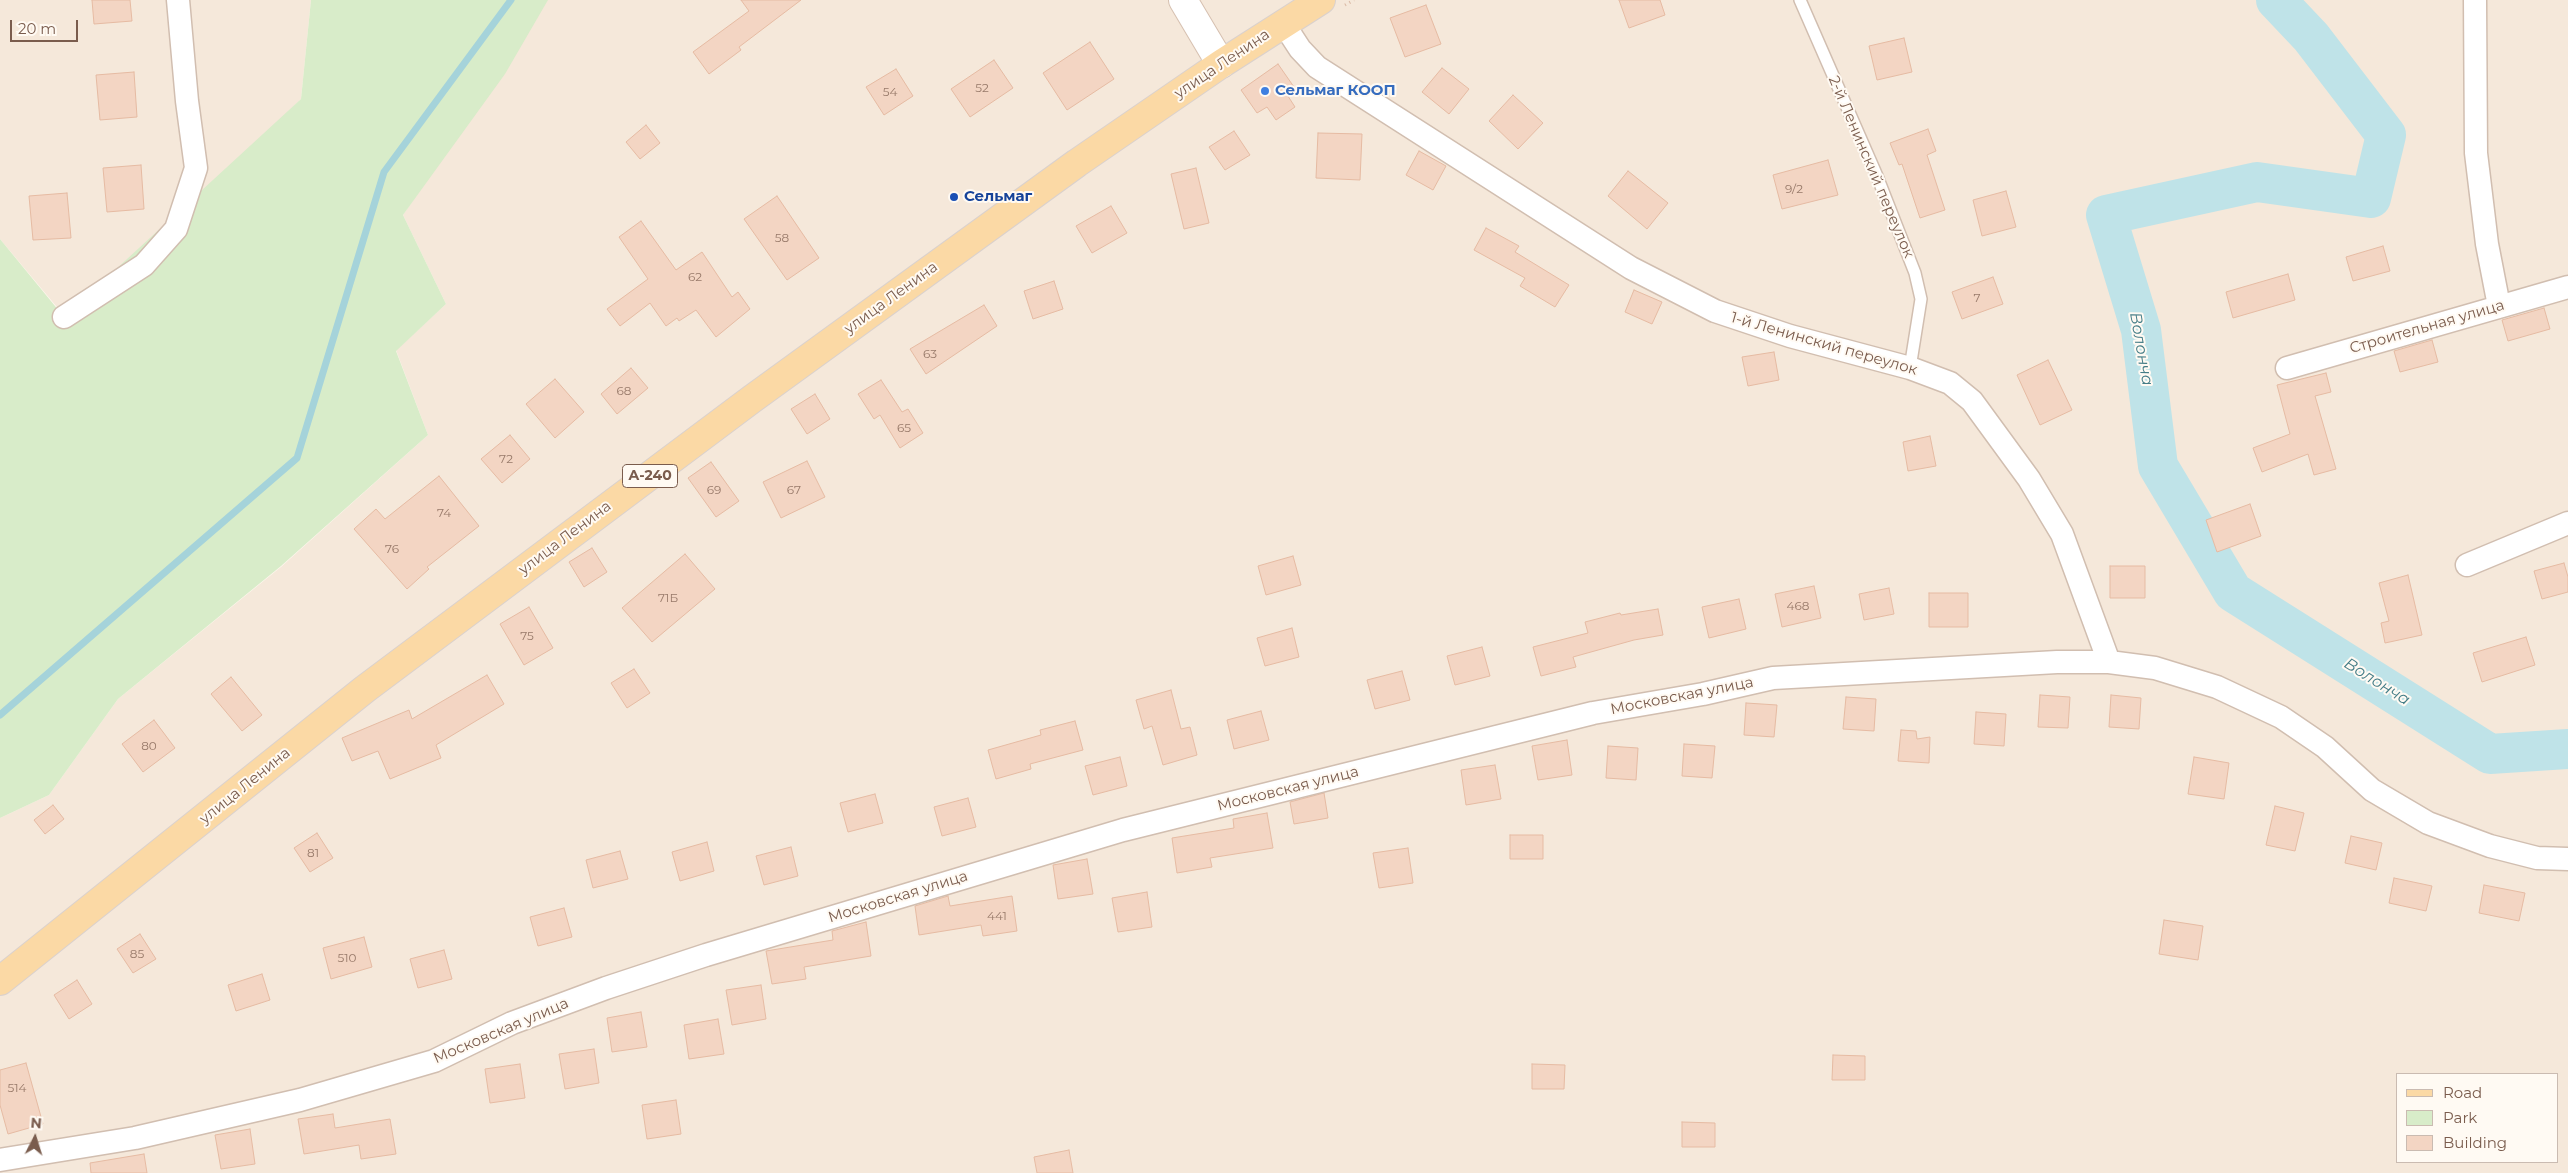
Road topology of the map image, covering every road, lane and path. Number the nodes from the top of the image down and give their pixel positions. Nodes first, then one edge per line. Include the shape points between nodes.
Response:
1 (178, 0) edge
2 (1183, 0) edge
3 (1321, 0) edge
4 (1800, 0) edge
5 (2475, 0) edge
6 (1283, 23) junction
7 (1221, 64) junction
8 (2568, 287) edge
9 (2498, 306) junction
10 (64, 317) dead end
11 (1910, 368) junction
12 (2287, 368) dead end
13 (2568, 522) edge
14 (2467, 565) dead end
15 (2109, 662) junction
16 (2568, 859) edge
17 (0, 981) edge
18 (0, 1160) edge

1 - 10 street via 186,101 196,168 176,229 144,265
2 - 7 street
3 - 6 main road, улица Ленина / А-240
4 - 11 lane, 2-й Ленинский переулок via 1877,176 1915,273 1921,299
5 - 9 street via 2476,153
6 - 7 main road, улица Ленина / А-240
6 - 11 street, 1-й Ленинский переулок via 1317,67 1631,268 1715,311 1790,336
7 - 17 main road, улица Ленина / А-240 via 960,248 522,571 366,689
8 - 9 street, Строительная улица
9 - 12 street, Строительная улица
11 - 15 street, 1-й Ленинский переулок via 1950,383 1972,401 2029,479 2062,534
13 - 14 street
15 - 16 street, Московская улица via 2155,668 2217,686 2281,717 2325,747 2372,790 2428,822 2518,854
15 - 18 street, Московская улица via 1773,678 1594,713 1122,830 606,988 512,1023 434,1061 300,1100 135,1138

